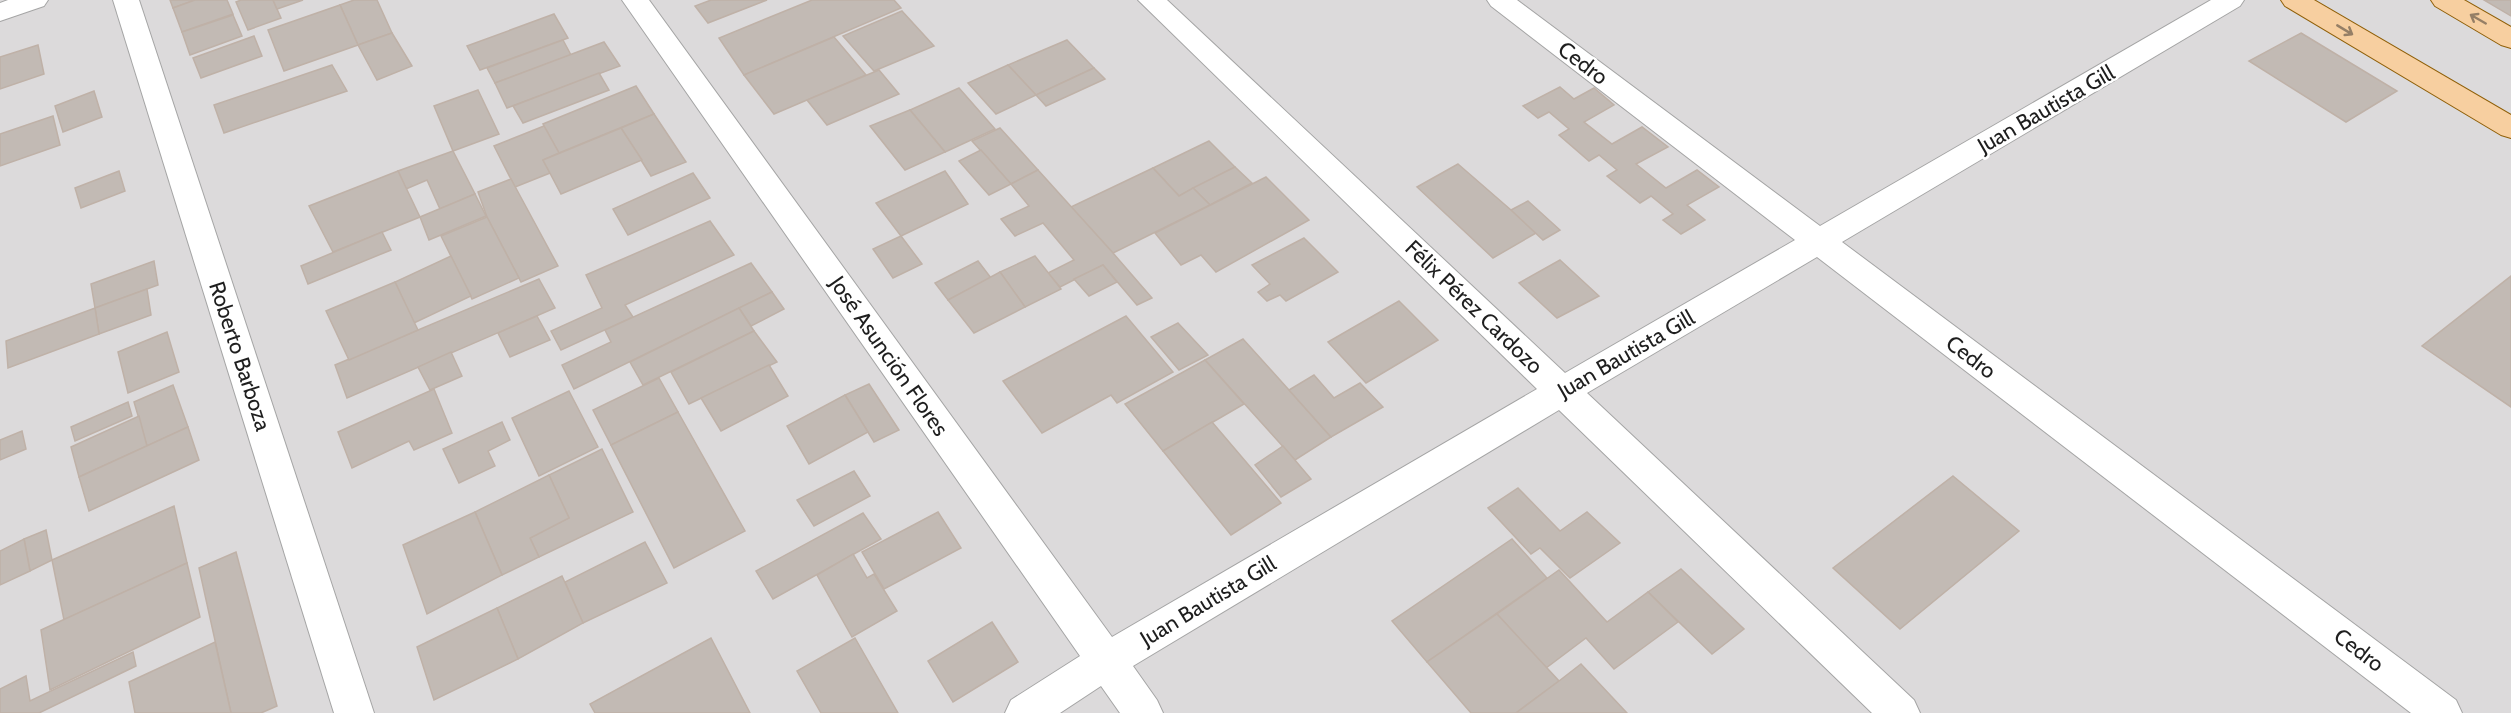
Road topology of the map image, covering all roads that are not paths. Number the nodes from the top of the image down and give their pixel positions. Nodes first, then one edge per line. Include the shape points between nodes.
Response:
1 (35, 0) edge
2 (126, 0) edge
3 (636, 0) edge
4 (1151, 0) edge
5 (1500, 0) edge
6 (2231, 0) edge
7 (2294, 0) edge
8 (2444, 0) edge
9 (0, 12) edge
10 (2511, 39) edge
11 (2511, 128) edge
12 (1819, 242) junction
13 (1562, 391) junction
14 (1107, 662) junction
15 (354, 713) edge
16 (1025, 713) edge
17 (1143, 713) edge
18 (1900, 713) edge
19 (2442, 713) edge

1 - 9 street
2 - 15 street, Roberto Barboza
3 - 14 street, José Asunción Flores
4 - 13 street, Félix Pérez Cardozo
5 - 12 street, Cedro
6 - 12 street, Juan Bautista Gill
7 -> 11 main road
10 -> 8 main road
12 - 13 street, Juan Bautista Gill
12 - 19 street, Cedro
13 - 14 street, Juan Bautista Gill
13 - 18 street, Félix Pérez Cardozo
14 - 16 street, Juan Bautista Gill
14 - 17 street, José Asunción Flores

